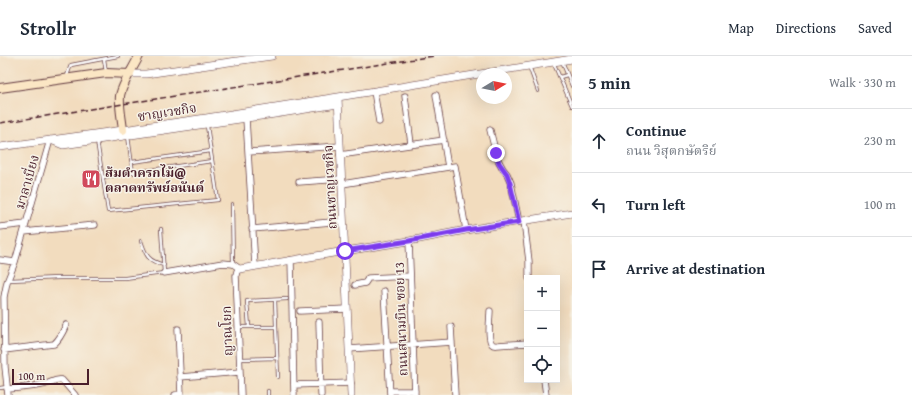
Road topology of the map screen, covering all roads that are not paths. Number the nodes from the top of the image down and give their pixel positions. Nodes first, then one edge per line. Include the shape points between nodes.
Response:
1 (118, 56) edge
2 (138, 56) edge
3 (272, 56) edge
4 (104, 59) junction
5 (572, 59) edge
6 (562, 61) junction
7 (554, 62) junction
8 (529, 66) junction
9 (106, 73) junction
10 (130, 74) junction
11 (567, 74) junction
12 (560, 77) junction
13 (67, 78) junction
14 (572, 86) edge
15 (0, 88) edge
16 (374, 91) junction
17 (538, 91) dead end
18 (436, 95) dead end
19 (405, 96) dead end
20 (338, 101) junction
21 (571, 101) edge
22 (572, 106) edge
23 (246, 119) junction
24 (379, 122) dead end
25 (207, 124) junction
26 (490, 130) dead end
27 (125, 134) junction
28 (50, 140) junction
29 (97, 140) junction
30 (444, 140) junction
31 (411, 144) junction
32 (340, 146) junction
33 (0, 147) edge
34 (211, 151) junction
35 (248, 152) junction
36 (340, 155) junction
37 (212, 161) junction
38 (132, 162) junction
39 (448, 167) junction
40 (133, 173) junction
41 (103, 177) junction
42 (341, 181) junction
43 (299, 182) dead end
44 (232, 204) dead end
45 (572, 213) edge
46 (343, 221) junction
47 (522, 221) junction
48 (26, 224) junction
49 (95, 225) dead end
50 (0, 227) edge
51 (161, 229) dead end
52 (252, 229) junction
53 (466, 230) junction
54 (24, 232) junction
55 (141, 241) dead end
56 (409, 241) junction
57 (345, 251) junction
58 (0, 260) edge
59 (291, 260) junction
60 (15, 262) junction
61 (233, 264) junction
62 (164, 265) junction
63 (255, 266) junction
64 (240, 268) junction
65 (164, 273) junction
66 (529, 275) edge
67 (410, 276) junction
68 (8, 280) junction
69 (355, 285) dead end
70 (384, 291) dead end
71 (287, 299) dead end
72 (275, 300) junction
73 (347, 309) junction
74 (300, 311) dead end
75 (490, 311) dead end
76 (2, 322) edge
77 (319, 322) dead end
78 (66, 325) dead end
79 (238, 327) junction
80 (249, 327) junction
81 (276, 327) junction
82 (451, 327) dead end
83 (178, 329) dead end
84 (452, 342) junction
85 (524, 343) edge
86 (413, 345) junction
87 (387, 346) junction
88 (349, 349) junction
89 (4, 350) junction
90 (277, 358) junction
91 (240, 359) junction
92 (240, 372) junction
93 (180, 377) junction
94 (278, 377) dead end
95 (351, 383) junction
96 (544, 383) edge
97 (321, 384) junction
98 (294, 385) junction
99 (0, 388) edge
100 (7, 391) edge
101 (268, 391) dead end
102 (390, 393) edge
103 (415, 393) edge
104 (75, 395) edge
105 (175, 395) edge
106 (181, 395) edge
107 (241, 395) edge
108 (268, 395) edge
109 (294, 395) edge
110 (321, 395) edge
111 (351, 395) edge
112 (455, 395) edge
113 (546, 395) edge

1 - 4 lane
2 - 10 main road
3 - 10 street via 146,74
4 - 9 lane
4 - 13 lane via 72,65
5 - 6 street
6 - 7 street
6 - 11 lane
7 - 8 street
7 - 12 lane
8 - 16 street
8 - 17 lane
9 - 10 main road
9 - 13 main road
10 - 27 main road via 120,94
11 - 12 lane
11 - 14 lane
12 - 21 lane
13 - 15 main road
16 - 20 street
16 - 24 street
18 - 30 street
19 - 31 street
20 - 23 street
20 - 27 street, ชาญเวชกิจ
20 - 32 street, ถนนชาญเวชกิจ
21 - 22 lane
23 - 25 street
23 - 35 street
25 - 27 street
25 - 34 lane
26 - 47 street via 497,158 507,174
27 - 28 street, ชาญเวชกิจ
27 - 29 street
27 - 38 lane
28 - 29 street via 63,145
28 - 33 street, ชาญเวชกิจ
28 - 48 street, มาลาเบี่ยง
29 - 41 lane
30 - 31 street
30 - 39 street
31 - 36 street
32 - 35 street
32 - 36 street, ถนนชาญเวชกิจ
34 - 37 lane
34 - 38 lane
35 - 52 street
36 - 42 street, ถนนชาญเวชกิจ
37 - 40 lane
37 - 41 lane via 218,200 108,211
38 - 40 lane
39 - 42 street
39 - 53 street via 455,166
40 - 41 lane
42 - 43 street
42 - 46 street, ถนนชาญเวชกิจ
44 - 61 lane
45 - 47 street
46 - 52 street
46 - 57 street, ถนนชาญเวชกิจ
47 - 53 street
47 - 66 street via 529,254
48 - 50 street
48 - 54 street, มาลาเบี่ยง
49 - 54 street
51 - 62 lane
52 - 63 street
53 - 56 street
54 - 60 street, มาลาเบี่ยง
55 - 62 lane via 145,254 154,263
56 - 57 street
56 - 67 street, ถนนสนามบิน ซอย 13
57 - 59 street
57 - 73 street, ถนนชาญเวชกิจ
58 - 60 street
59 - 63 street
59 - 98 street
60 - 68 street, มาลาเบี่ยง
61 - 64 street
61 - 65 street via 223,263
62 - 65 lane
63 - 64 street
64 - 79 street, ญาณโยก via 236,275
65 - 68 lane via 125,278
67 - 69 street via 368,278 365,283
67 - 86 street, ถนนสนามบิน ซอย 13
68 - 76 street, มาลาเบี่ยง
70 - 87 street
71 - 72 lane
72 - 80 lane via 247,301
72 - 81 lane
73 - 74 street
73 - 88 street, ถนนชาญเวชกิจ
75 - 85 street via 492,344
76 - 89 street, มาลาเบี่ยง
77 - 97 street
78 - 89 street via 54,344
79 - 80 lane
79 - 91 street, ญาณโยก
80 - 81 lane
81 - 90 lane
82 - 84 street
83 - 93 street
84 - 86 street
84 - 112 street
86 - 87 street
86 - 103 street, ถนนสนามบิน ซอย 13
87 - 88 street
87 - 102 street
88 - 95 street, ถนนชาญเวชกิจ
89 - 100 street, มาลาเบี่ยง
90 - 91 lane
90 - 94 lane
91 - 92 street, ญาณโยก
92 - 93 street
92 - 107 street, ญาณโยก
93 - 106 street
95 - 97 street
95 - 111 street, ถนนชาญเวชกิจ
96 - 113 street
97 - 98 street
97 - 110 street
98 - 109 street
99 - 100 lane
100 - 104 street via 62,380
101 - 108 lane
102 - 103 street
105 - 106 street

